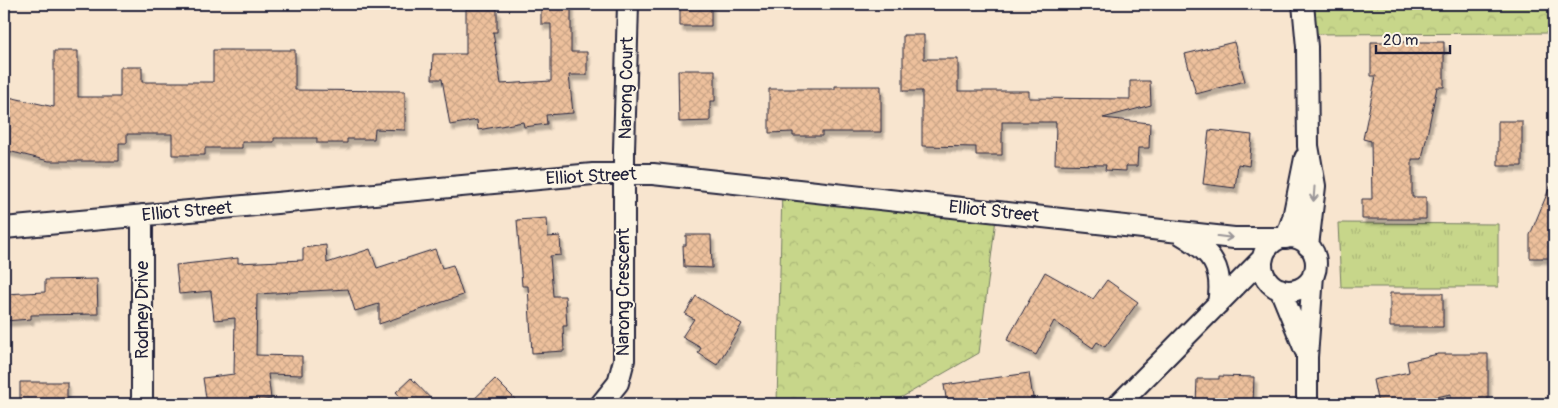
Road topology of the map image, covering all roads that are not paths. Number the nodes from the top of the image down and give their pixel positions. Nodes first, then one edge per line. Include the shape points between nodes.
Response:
1 (628, 4) edge
2 (1303, 4) edge
3 (1308, 146) junction
4 (624, 173) junction
5 (142, 215) junction
6 (4, 228) edge
7 (1177, 231) junction
8 (1284, 238) junction
9 (1308, 246) junction
10 (1263, 258) junction
11 (1313, 275) junction
12 (1276, 287) junction
13 (1222, 300) junction
14 (1307, 356) junction
15 (142, 404) edge
16 (601, 404) edge
17 (1119, 404) edge
18 (1307, 404) edge

1 - 4 street, Narong Court
2 - 3 street
3 - 8 street via 1293,218
3 -> 9 street via 1315,186
4 - 5 street, Elliot Street
4 - 7 street, Elliot Street
4 - 16 street, Narong Crescent via 624,360 618,383
5 - 6 street, Elliot Street
5 - 15 street, Rodney Drive
7 -> 8 street, Elliot Street via 1234,238
7 - 13 street, Elliot Street via 1202,247 1214,262
8 - 9 street via 1302,241
8 - 10 street via 1270,245
9 - 11 street via 1315,260
10 - 12 street via 1263,273
10 - 13 street
11 - 12 street via 1309,282 1296,290
11 - 14 street
12 - 13 street
12 - 14 street via 1293,317
13 - 17 street
14 - 18 street

